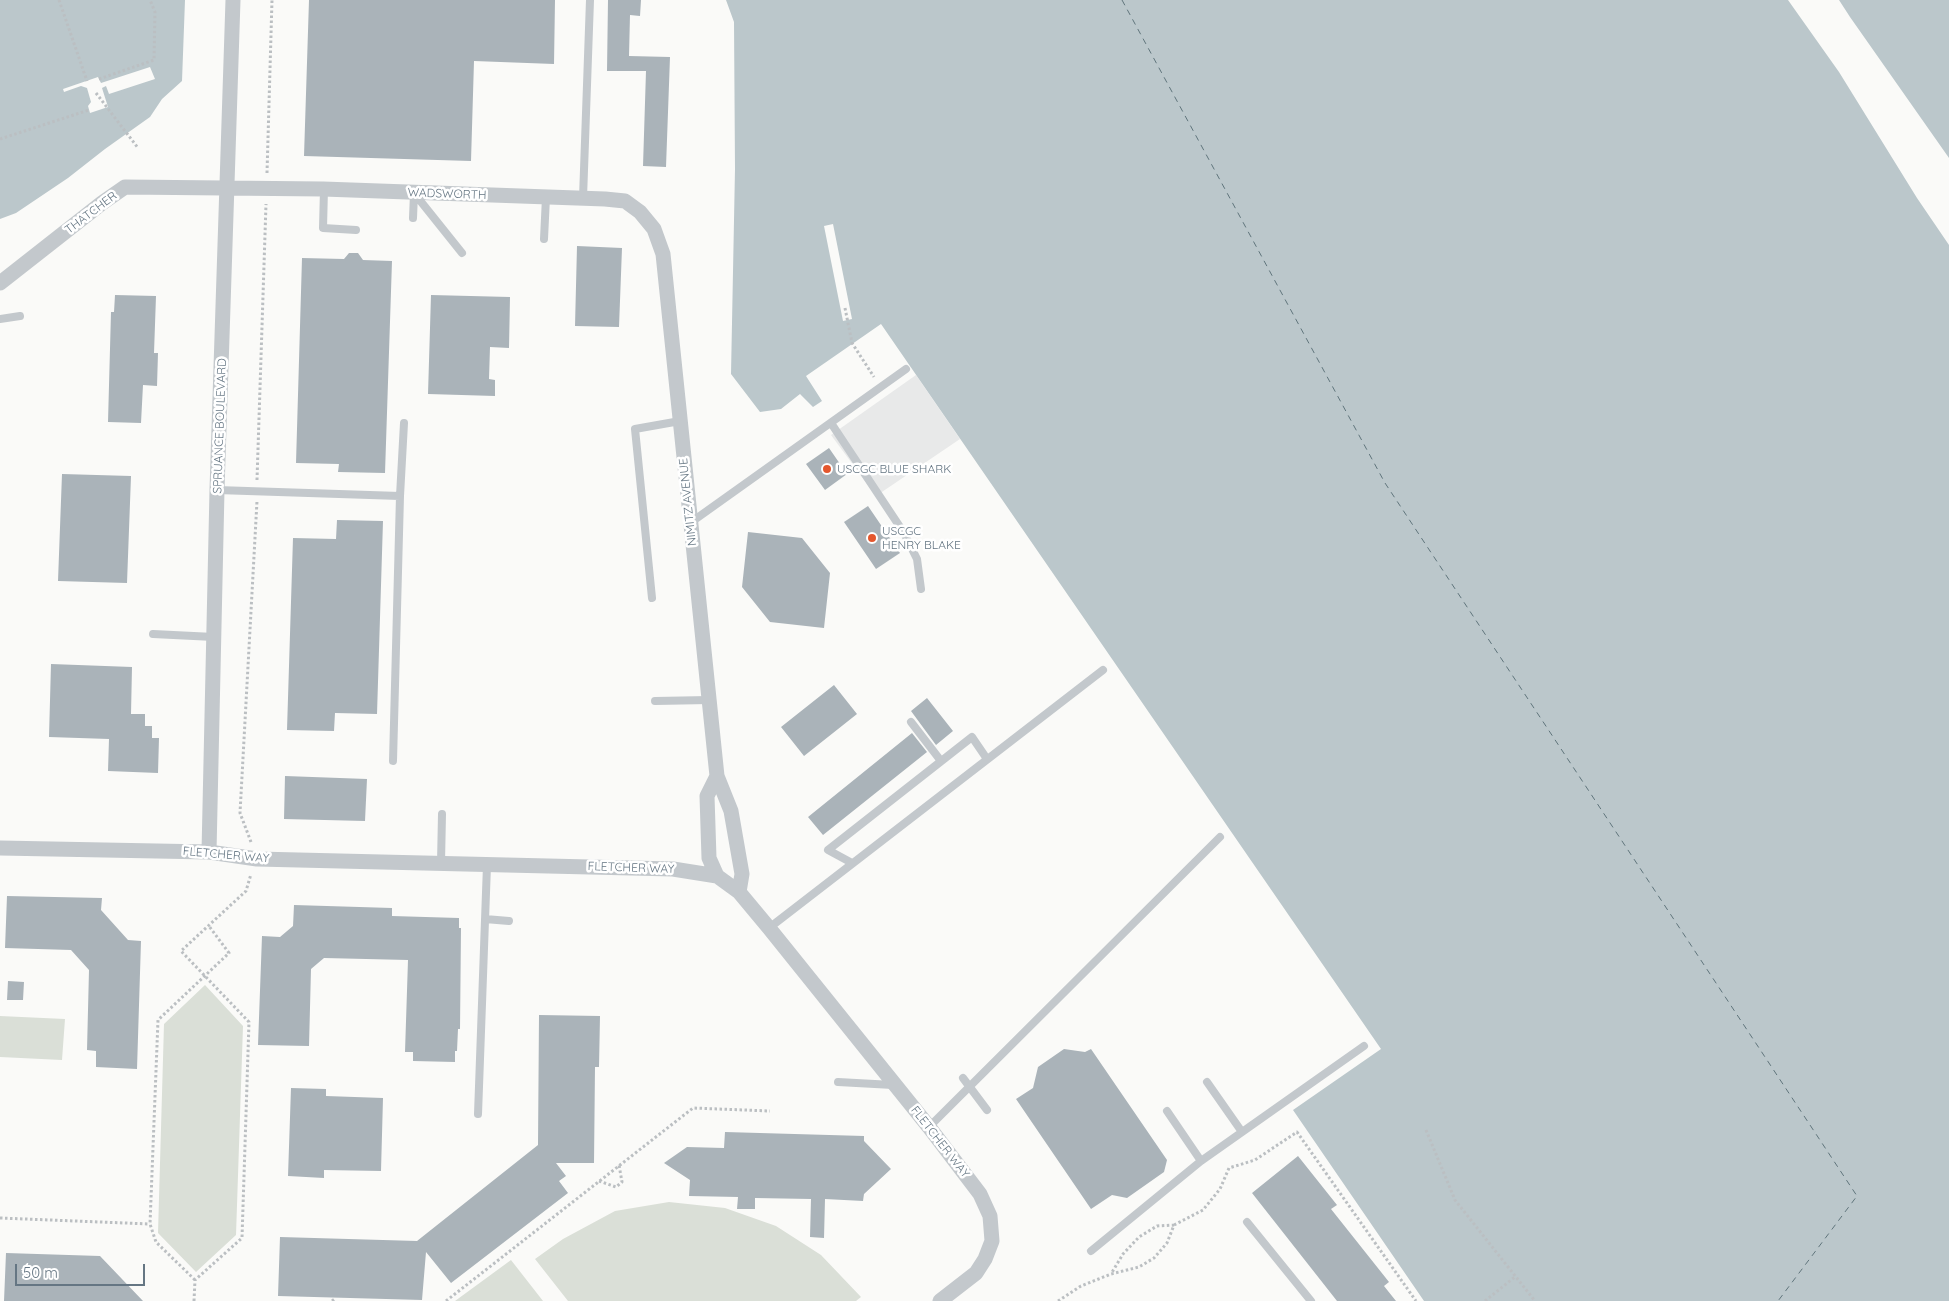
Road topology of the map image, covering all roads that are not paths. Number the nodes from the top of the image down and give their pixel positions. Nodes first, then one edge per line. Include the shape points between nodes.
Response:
1 (233, 0) edge
2 (590, 0) edge
3 (228, 188) junction
4 (324, 189) junction
5 (414, 192) junction
6 (546, 197) junction
7 (582, 198) junction
8 (413, 218) dead end
9 (654, 229) joint
10 (356, 230) dead end
11 (544, 239) dead end
12 (462, 253) dead end
13 (0, 283) edge
14 (20, 316) dead end
15 (0, 319) edge
16 (906, 369) dead end
17 (680, 421) junction
18 (404, 423) dead end
19 (830, 424) junction
20 (218, 490) junction
21 (400, 496) junction
22 (690, 523) junction
23 (920, 589) dead end
24 (652, 598) dead end
25 (153, 634) dead end
26 (214, 636) junction
27 (1103, 670) dead end
28 (709, 700) junction
29 (655, 701) dead end
30 (911, 722) dead end
31 (987, 759) junction
32 (393, 761) dead end
33 (941, 761) junction
34 (717, 776) junction
35 (442, 814) dead end
36 (1220, 836) dead end
37 (0, 848) edge
38 (209, 852) junction
39 (441, 863) junction
40 (852, 863) junction
41 (487, 865) junction
42 (717, 876) junction
43 (739, 892) junction
44 (485, 919) junction
45 (510, 922) dead end
46 (769, 928) junction
47 (1364, 1046) dead end
48 (963, 1078) dead end
49 (838, 1082) dead end
50 (1207, 1082) dead end
51 (895, 1085) junction
52 (969, 1086) junction
53 (987, 1110) dead end
54 (1167, 1112) dead end
55 (478, 1114) dead end
56 (929, 1127) junction
57 (1242, 1132) junction
58 (1201, 1162) junction
59 (1247, 1222) dead end
60 (1091, 1251) dead end
61 (940, 1301) edge
62 (1311, 1301) edge

1 - 3 street, SPRUANCE BOULEVARD
2 - 7 lane
3 - 4 street, WADSWORTH
3 - 13 street, THATCHER via 126,187
3 - 20 street, SPRUANCE BOULEVARD
4 - 5 street, WADSWORTH
4 - 10 lane via 323,228
5 - 6 street, WADSWORTH
5 - 8 lane
5 - 12 lane
6 - 7 street, WADSWORTH
6 - 11 lane
7 - 9 street, WADSWORTH via 625,201 640,212
9 - 17 street, NIMITZ AVENUE via 663,254
14 - 15 lane
16 - 19 lane
17 - 22 street, NIMITZ AVENUE
17 - 24 lane via 635,429
18 - 21 lane
19 - 22 lane
19 - 23 lane via 904,533 917,559
20 - 21 lane
20 - 26 street, SPRUANCE BOULEVARD
21 - 32 lane
22 - 28 street, NIMITZ AVENUE
25 - 26 lane
26 - 38 street, SPRUANCE BOULEVARD
27 - 31 lane
28 - 29 lane
28 - 34 street, NIMITZ AVENUE
30 - 33 lane
31 - 33 lane via 972,737
31 - 40 lane
33 - 40 lane via 828,850
34 - 42 street, NIMITZ AVENUE via 707,796 710,858
34 - 43 street, NIMITZ AVENUE via 731,811 742,874
35 - 39 lane
36 - 52 lane
37 - 38 street, FLETCHER WAY
38 - 39 street, FLETCHER WAY via 257,859
39 - 41 street, FLETCHER WAY
40 - 46 lane
41 - 42 street, FLETCHER WAY via 673,869
41 - 44 lane
42 - 43 street, FLETCHER WAY
43 - 46 street, FLETCHER WAY
44 - 45 lane
44 - 55 lane
46 - 51 street, FLETCHER WAY
47 - 57 lane
48 - 52 lane
49 - 51 lane
50 - 57 lane
51 - 56 street, FLETCHER WAY
52 - 53 lane
52 - 56 lane
54 - 58 lane
56 - 61 street, FLETCHER WAY via 980,1194 990,1216 992,1241 976,1273
57 - 58 lane
58 - 60 lane
59 - 62 lane

